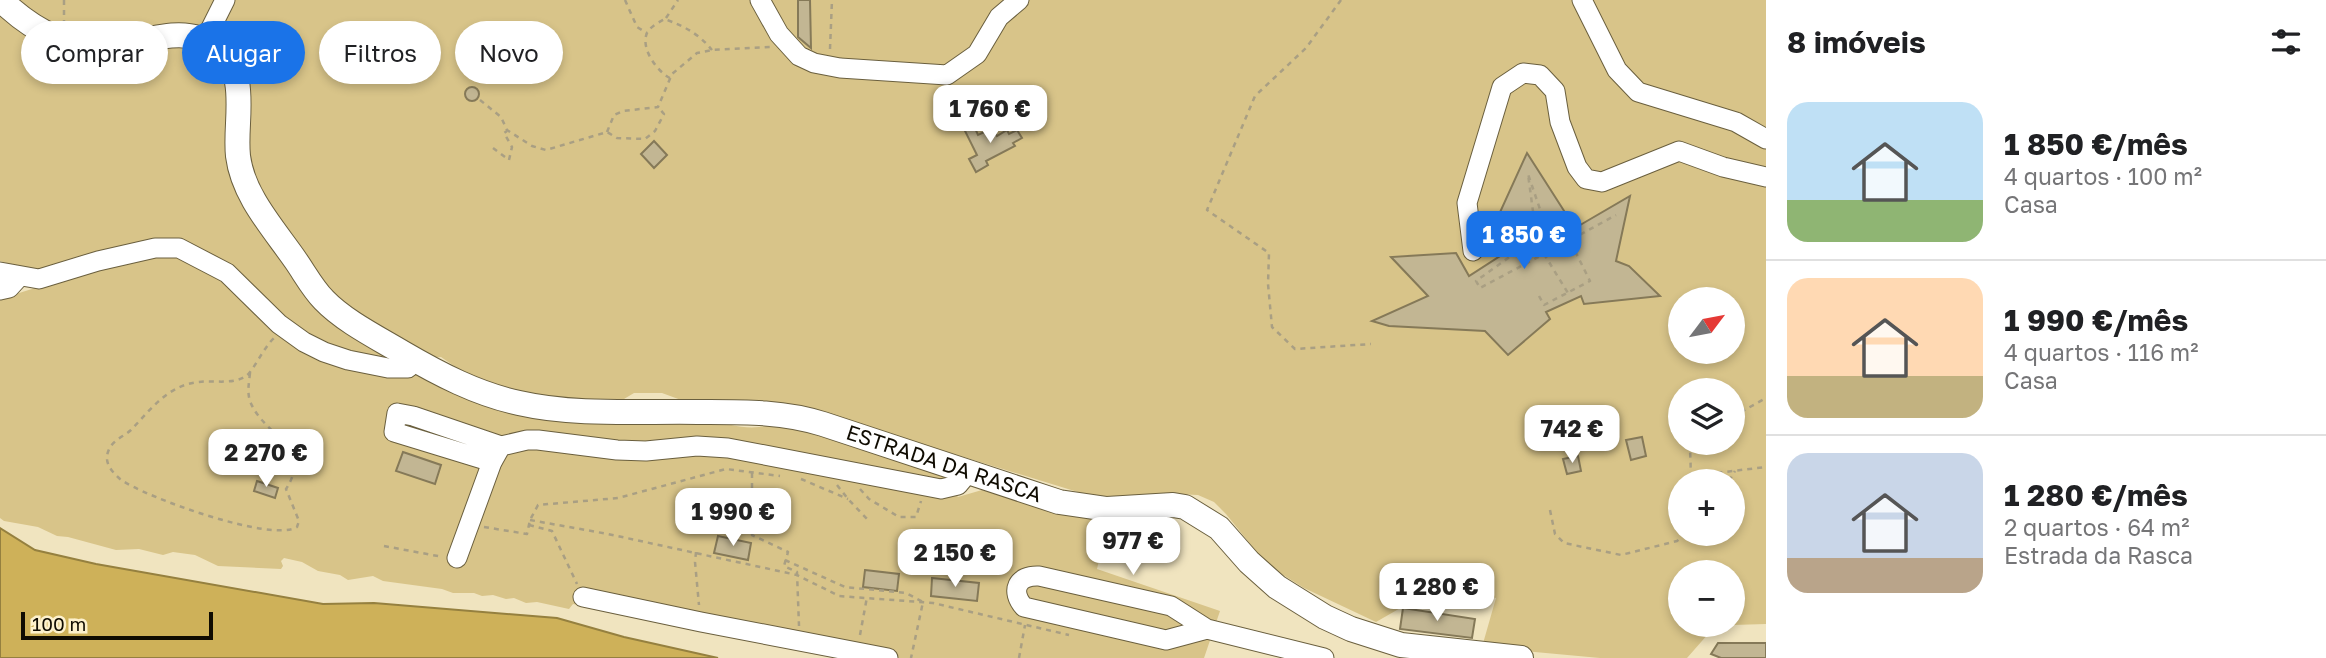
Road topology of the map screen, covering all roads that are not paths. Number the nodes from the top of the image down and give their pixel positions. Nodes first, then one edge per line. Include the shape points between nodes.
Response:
1 (1, 0) edge
2 (225, 0) edge
3 (760, 0) edge
4 (1018, 0) edge
5 (1583, 0) edge
6 (214, 21) edge
7 (182, 34) edge
8 (238, 84) edge
9 (1766, 139) edge
10 (1766, 177) edge
11 (1473, 251) road end
12 (0, 272) edge
13 (19, 277) junction
14 (0, 290) edge
15 (416, 360) junction
16 (968, 473) junction
17 (457, 558) road end
18 (583, 597) road end
19 (1207, 629) junction
20 (888, 658) edge
21 (1324, 658) edge
22 (1521, 658) edge

1 - 7 main road via 38,30 83,45 108,47
2 - 6 street
3 - 4 street via 779,34 799,56 814,63 947,75 977,54 999,17
5 - 9 street via 1617,71 1638,92 1735,122
8 - 15 main road, ESTRADA DA RASCA via 241,171 261,210 324,301
10 - 11 street via 1679,150 1602,182 1586,179 1560,122 1555,91 1540,75 1523,73 1502,87 1467,203
12 - 13 street
13 - 14 street via 9,289
13 - 15 street via 46,278 98,261 179,248 227,273 285,329 314,347 348,360 394,368 408,368
15 - 16 main road, ESTRADA DA RASCA via 472,388 520,403 561,409 794,416
16 - 17 street via 953,488 941,489 710,446 646,451 527,440 496,454
16 - 22 main road, ESTRADA DA RASCA via 1078,506 1185,507 1219,528 1277,587 1351,629 1401,645
18 - 20 street
19 - 19 street via 1171,606 1039,576 1020,581 1016,590 1024,607 1166,640
19 - 21 street

